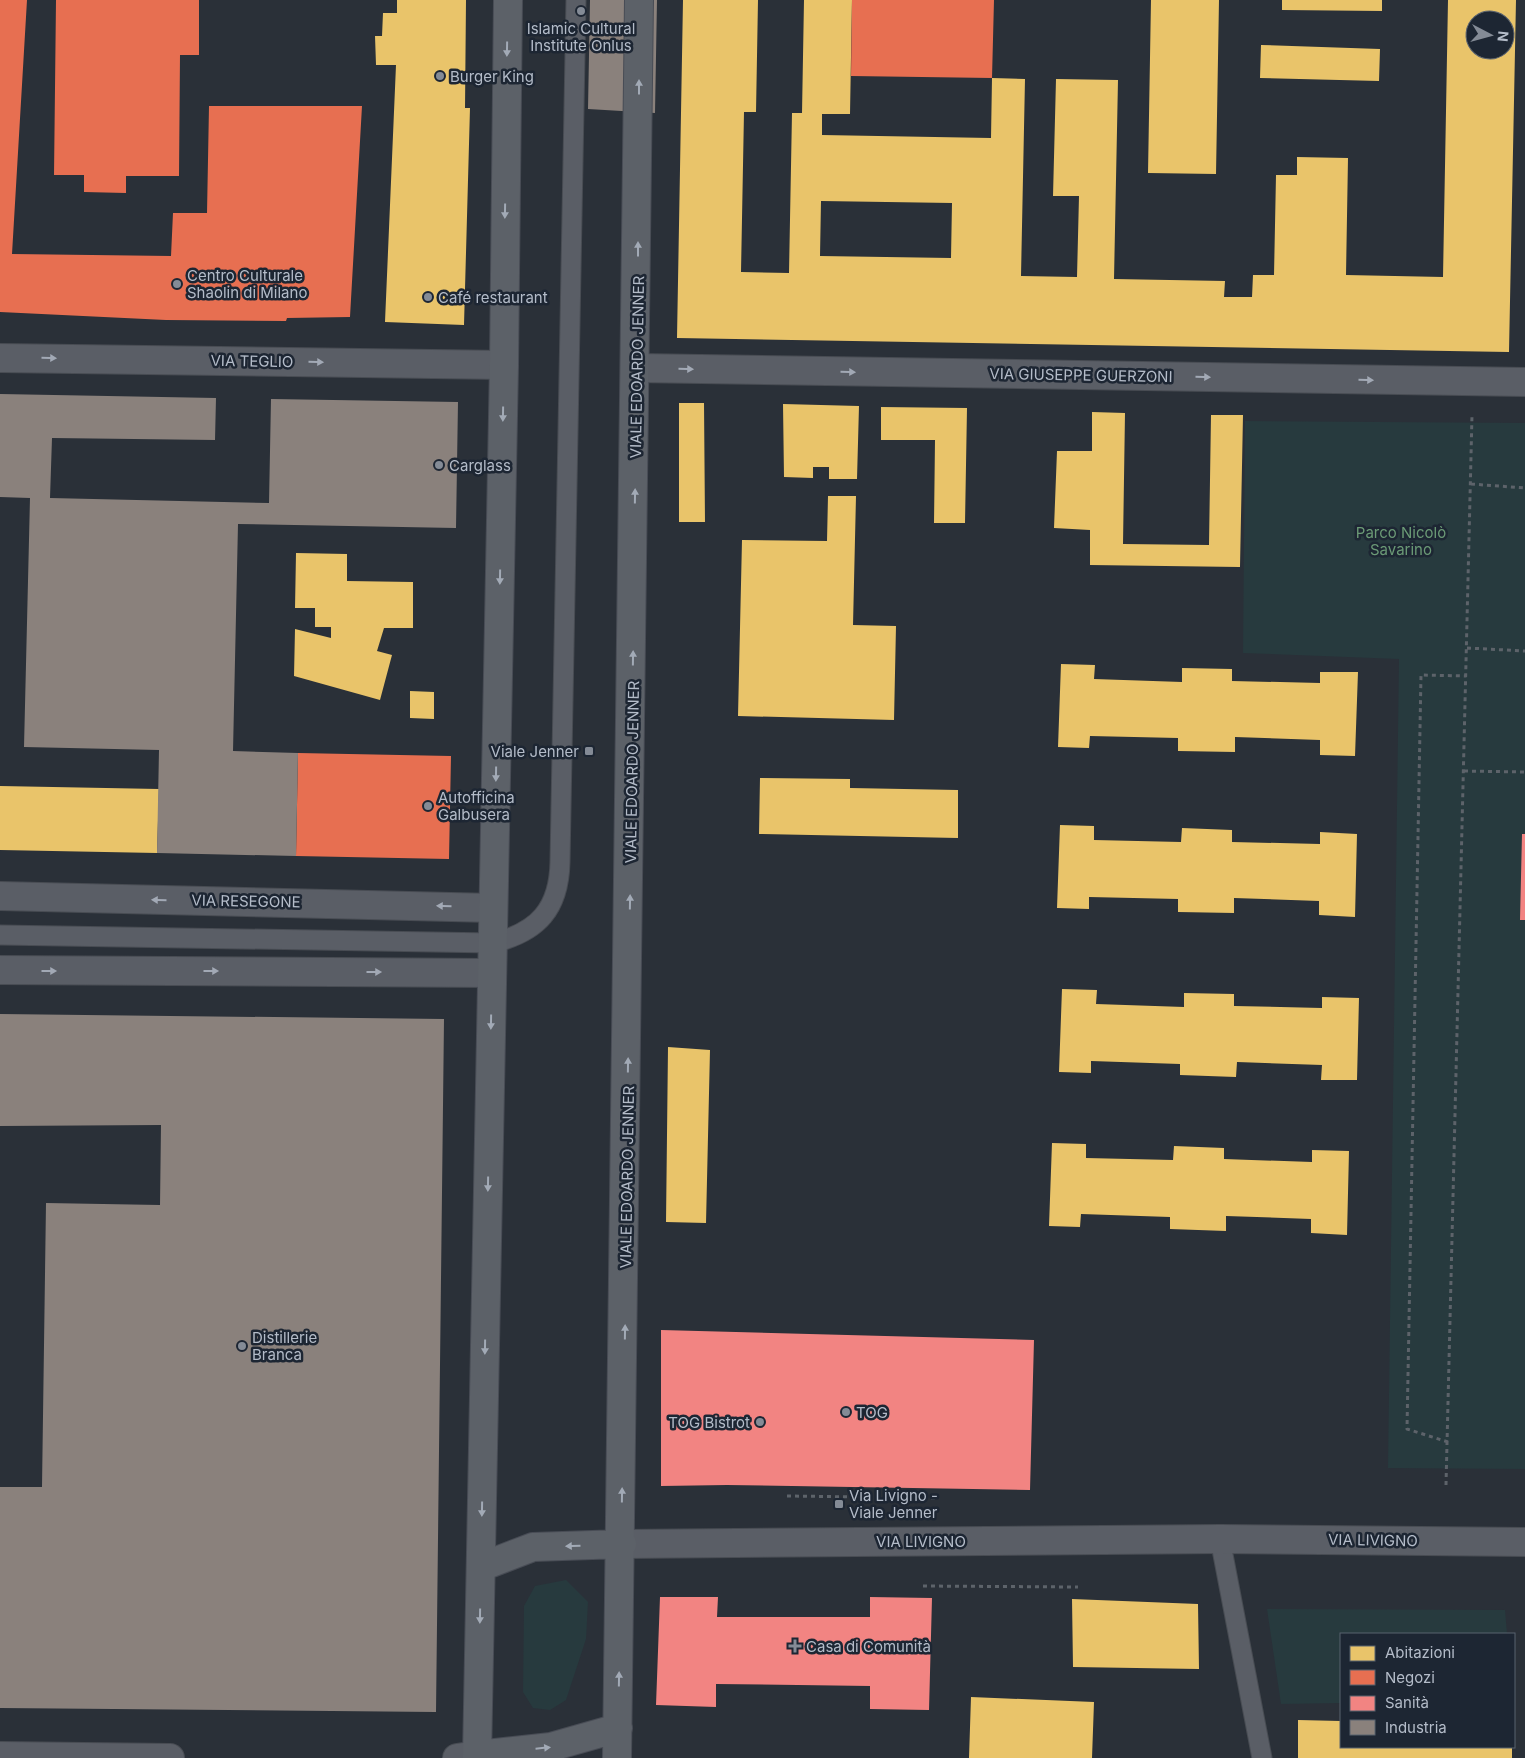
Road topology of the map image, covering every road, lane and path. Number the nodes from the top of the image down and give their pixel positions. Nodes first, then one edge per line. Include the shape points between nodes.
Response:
1 (508, 0) edge
2 (576, 0) edge
3 (639, 0) edge
4 (0, 358) edge
5 (504, 365) junction
6 (637, 368) junction
7 (1525, 382) edge
8 (1473, 412) dead end
9 (1470, 484) junction
10 (1525, 488) edge
11 (1467, 648) junction
12 (1525, 651) edge
13 (1466, 676) junction
14 (1464, 771) junction
15 (1525, 772) edge
16 (0, 896) edge
17 (493, 908) junction
18 (0, 935) edge
19 (493, 943) junction
20 (0, 970) edge
21 (492, 973) junction
22 (1448, 1442) junction
23 (1446, 1486) dead end
24 (787, 1496) dead end
25 (938, 1498) dead end
26 (1220, 1539) junction
27 (1525, 1542) edge
28 (622, 1544) junction
29 (481, 1567) junction
30 (923, 1586) dead end
31 (1078, 1587) dead end
32 (618, 1728) junction
33 (0, 1756) edge
34 (470, 1757) edge
35 (170, 1758) edge
36 (617, 1758) edge
37 (1262, 1758) edge

1 -> 5 main road
2 - 19 lane via 560,880 554,901 542,918 509,939
6 -> 3 main road, VIALE EDOARDO JENNER
4 -> 5 street, VIA TEGLIO
5 -> 17 main road
6 -> 7 street, VIA GIUSEPPE GUERZONI
28 -> 6 main road, VIALE EDOARDO JENNER
8 - 9 path
9 - 10 path
9 - 11 path
11 - 12 path
11 - 13 path
13 - 14 path
13 - 22 path via 1421,675 1420,685 1407,1429
14 - 15 path
14 - 22 path
17 -> 16 street, VIA RESEGONE
17 - 19 main road
18 - 19 lane
19 - 21 main road
20 -> 21 street
21 -> 29 main road
22 - 23 path
24 - 25 path
26 - 27 street, VIA LIVIGNO
26 - 28 street, VIA LIVIGNO
26 - 37 lane
28 -> 29 main road via 533,1547
32 -> 28 main road, VIALE EDOARDO JENNER
29 -> 34 main road
30 - 31 path
34 -> 32 main road via 551,1747
32 - 36 main road, VIALE EDOARDO JENNER
33 - 35 street

